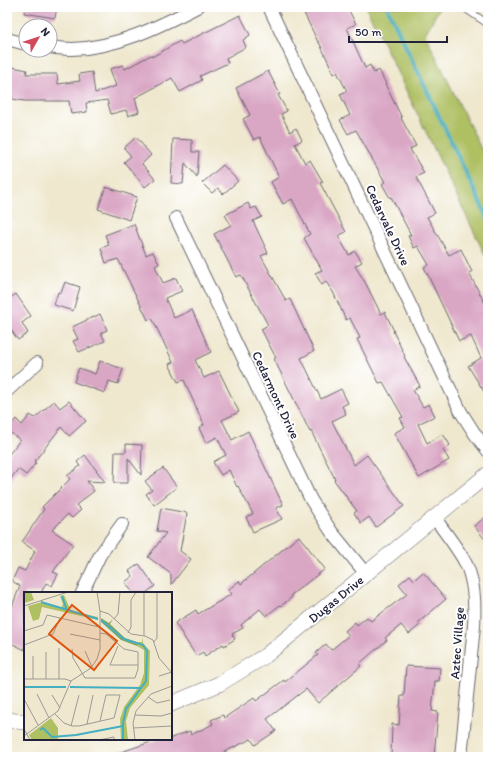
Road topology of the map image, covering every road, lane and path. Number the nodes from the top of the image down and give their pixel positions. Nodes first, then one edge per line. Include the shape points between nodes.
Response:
1 (196, 7) edge
2 (269, 7) edge
3 (462, 7) edge
4 (488, 24) edge
5 (7, 39) edge
6 (18, 42) edge
7 (58, 48) edge
8 (176, 218) dead end
9 (36, 363) dead end
10 (7, 391) edge
11 (488, 451) edge
12 (488, 474) edge
13 (435, 518) junction
14 (122, 524) dead end
15 (366, 574) junction
16 (82, 592) edge
17 (172, 704) edge
18 (7, 720) edge
19 (24, 722) edge
20 (461, 757) edge

1 - 7 street via 161,25 118,41 90,48
2 - 11 street, Cedarvale Drive via 461,412
3 - 4 lane
5 - 6 street
8 - 15 street, Cedarmont Drive via 311,500 331,531
9 - 10 street
12 - 13 street, Dugas Drive
13 - 15 street, Dugas Drive
13 - 20 street, Aztec Village via 466,564 473,587 475,613
14 - 16 street via 100,555
15 - 17 street, Dugas Drive via 288,639 250,666 219,684
18 - 19 street

